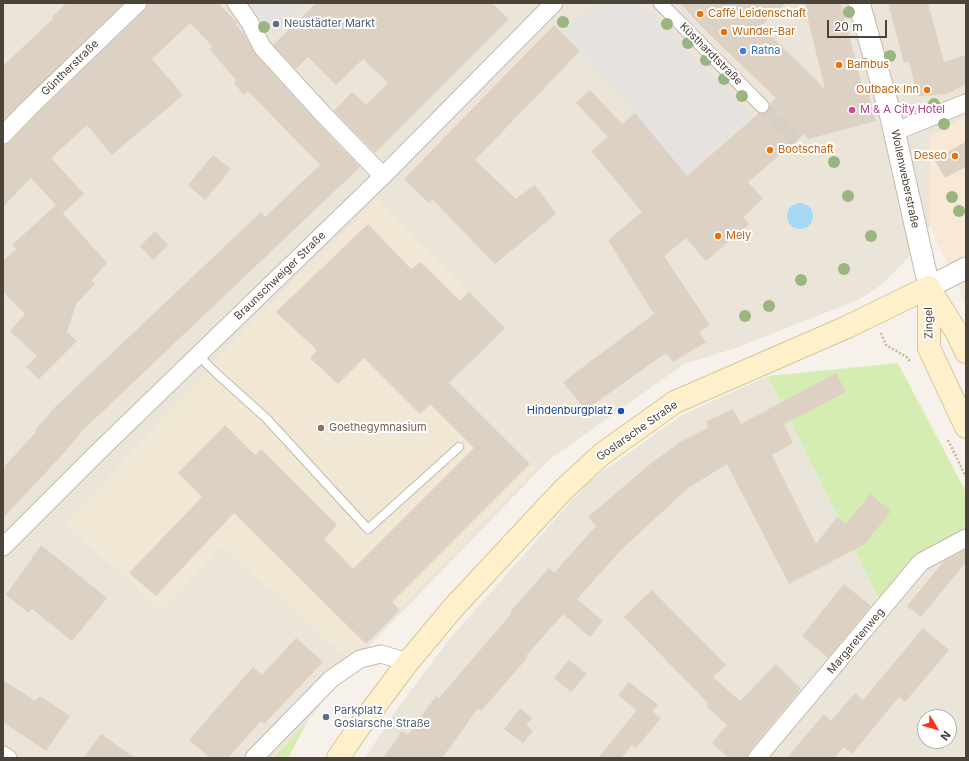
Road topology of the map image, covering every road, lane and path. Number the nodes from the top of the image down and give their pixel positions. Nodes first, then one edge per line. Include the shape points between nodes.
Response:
1 (138, 3) edge
2 (236, 3) edge
3 (660, 3) edge
4 (860, 3) edge
5 (548, 5) edge
6 (966, 103) edge
7 (762, 106) tunnel mouth
8 (894, 132) junction
9 (3, 135) edge
10 (383, 176) junction
11 (966, 268) edge
12 (929, 286) junction
13 (873, 315) junction
14 (966, 352) edge
15 (198, 355) junction
16 (908, 358) dead end
17 (966, 427) edge
18 (459, 447) dead end
19 (966, 538) edge
20 (3, 546) edge
21 (408, 662) junction
22 (3, 755) edge
23 (8, 758) edge
24 (254, 758) edge
25 (338, 758) edge
26 (757, 758) edge

1 - 9 street, Güntherstraße
2 - 10 street via 262,47
3 - 7 street, Küsthardtstraße
4 - 8 street, Wollenweberstraße
5 - 10 street, Braunschweiger Straße
6 - 8 street
8 - 12 street, Wollenweberstraße
10 - 15 street, Braunschweiger Straße
11 - 12 street
12 - 13 main road, Goslarsche Straße
12 - 14 main road, Zingel
12 - 17 main road, Zingel via 929,348
13 - 16 path via 886,345
13 - 21 main road, Goslarsche Straße via 675,402 602,454 516,539
15 - 18 lane via 266,418 368,529
15 - 20 street, Braunschweiger Straße
19 - 26 street, Margaretenweg via 921,562
21 - 24 street via 380,654 360,659 331,679
21 - 25 main road, Goslarsche Straße
22 - 23 street

